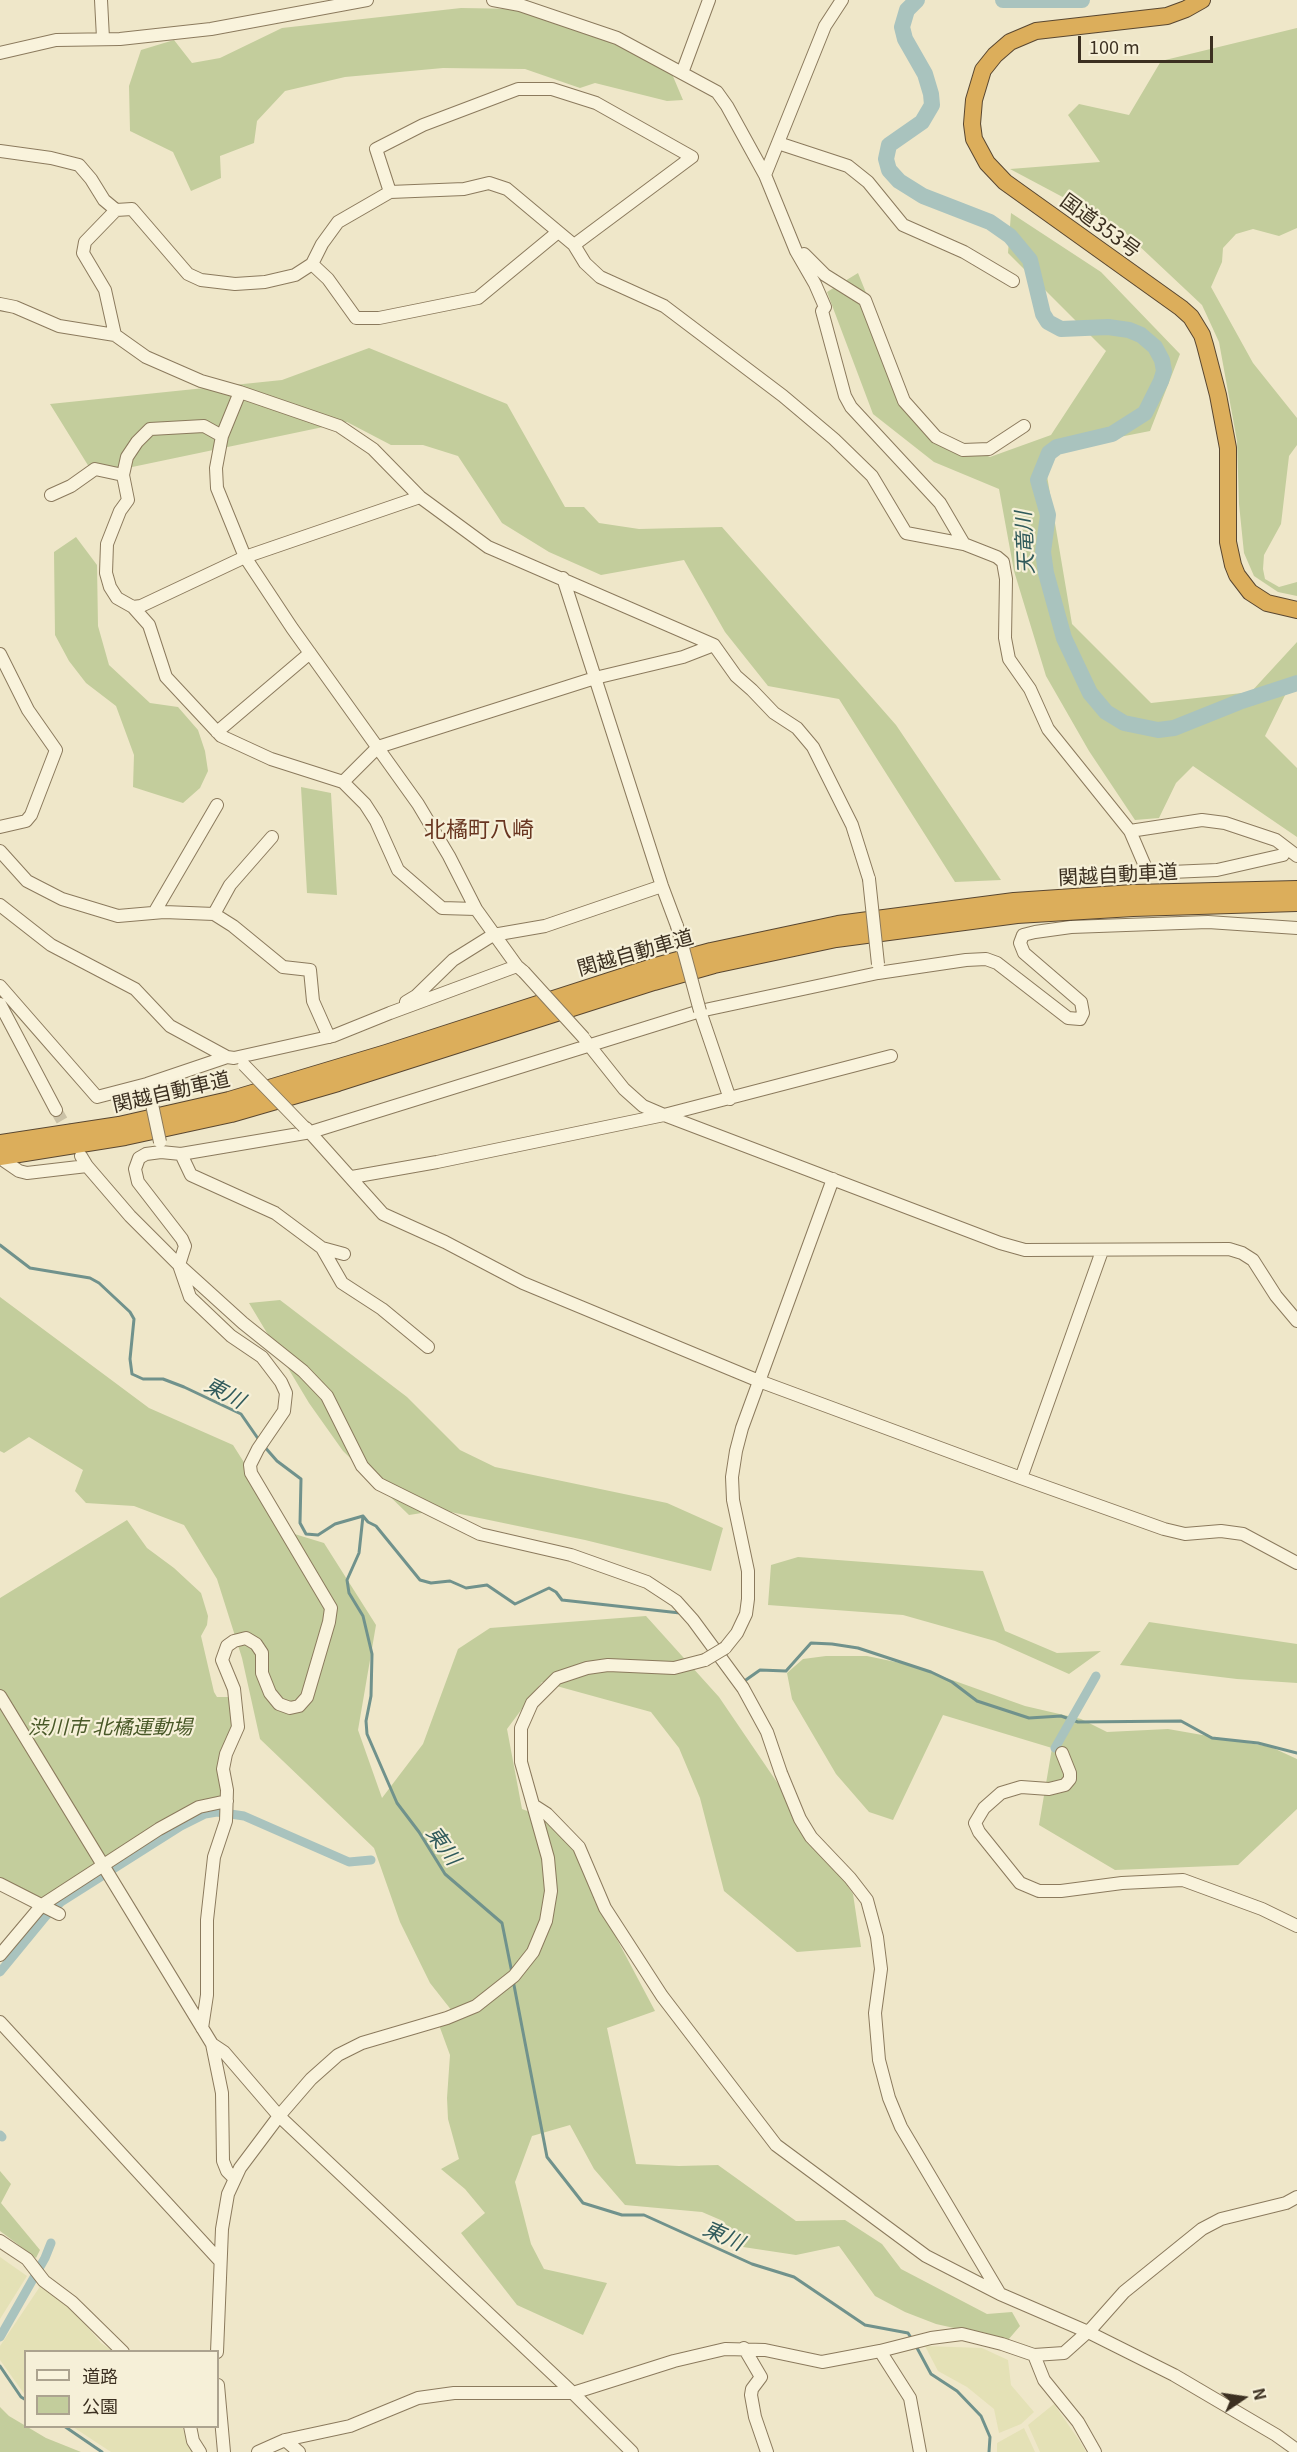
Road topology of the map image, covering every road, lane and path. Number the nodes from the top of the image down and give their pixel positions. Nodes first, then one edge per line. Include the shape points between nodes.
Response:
1 (101, 0) edge
2 (367, 0) edge
3 (493, 0) edge
4 (709, 0) edge
5 (842, 0) edge
6 (1202, 0) edge
7 (338, 2) edge
8 (103, 38) junction
9 (0, 53) edge
10 (682, 73) junction
11 (778, 143) junction
12 (0, 151) edge
13 (765, 175) junction
14 (390, 192) junction
15 (116, 210) junction
16 (558, 232) junction
17 (792, 243) junction
18 (573, 245) junction
19 (312, 264) junction
20 (1013, 281) dead end
21 (0, 304) edge
22 (115, 335) junction
23 (240, 392) junction
24 (1024, 426) dead end
25 (222, 436) junction
26 (123, 475) junction
27 (51, 495) dead end
28 (420, 497) junction
29 (964, 544) junction
30 (245, 557) junction
31 (563, 578) junction
32 (134, 607) junction
33 (1297, 610) edge
34 (714, 645) junction
35 (310, 653) junction
36 (0, 654) edge
37 (595, 678) junction
38 (217, 732) junction
39 (378, 747) junction
40 (344, 782) junction
41 (217, 805) dead end
42 (0, 827) edge
43 (1130, 831) junction
44 (1261, 834) junction
45 (272, 837) dead end
46 (0, 851) edge
47 (1283, 855) junction
48 (1297, 856) edge
49 (1297, 866) edge
50 (662, 886) junction
51 (1297, 889) edge
52 (1297, 903) edge
53 (0, 905) edge
54 (476, 909) junction
55 (154, 913) junction
56 (213, 914) junction
57 (1297, 928) edge
58 (493, 935) junction
59 (520, 969) junction
60 (878, 969) junction
61 (0, 986) edge
62 (0, 1004) edge
63 (700, 1011) junction
64 (390, 1013) junction
65 (329, 1037) junction
66 (586, 1041) junction
67 (891, 1056) dead end
68 (235, 1060) junction
69 (148, 1089) junction
70 (730, 1099) junction
71 (56, 1110) tunnel mouth
72 (664, 1115) junction
73 (307, 1129) junction
74 (0, 1143) edge
75 (160, 1147) junction
76 (21, 1148) junction
77 (181, 1154) junction
78 (0, 1157) edge
79 (352, 1177) junction
80 (833, 1179) junction
81 (322, 1248) junction
82 (1102, 1251) junction
83 (345, 1254) dead end
84 (179, 1265) junction
85 (1297, 1321) edge
86 (428, 1347) dead end
87 (759, 1381) junction
88 (1021, 1478) junction
89 (1297, 1563) edge
90 (0, 1696) edge
91 (1062, 1753) dead end
92 (227, 1803) junction
93 (533, 1805) junction
94 (106, 1870) junction
95 (0, 1884) edge
96 (42, 1905) junction
97 (59, 1914) dead end
98 (1297, 1926) edge
99 (0, 1955) edge
100 (0, 2022) edge
101 (202, 2028) junction
102 (212, 2044) junction
103 (279, 2116) junction
104 (234, 2178) junction
105 (1297, 2197) edge
106 (0, 2241) edge
107 (220, 2261) junction
108 (1000, 2294) junction
109 (1088, 2332) junction
110 (744, 2348) junction
111 (121, 2350) edge
112 (217, 2350) edge
113 (880, 2351) junction
114 (1034, 2355) junction
115 (573, 2393) junction
116 (219, 2396) edge
117 (190, 2428) edge
118 (285, 2439) junction
119 (621, 2447) edge
120 (1297, 2450) edge
121 (200, 2452) edge
122 (224, 2452) edge
123 (258, 2452) edge
124 (299, 2452) edge
125 (632, 2452) edge
126 (767, 2452) edge
127 (920, 2452) edge
128 (1095, 2452) edge

1 - 8 street
2 - 7 street
3 - 10 street via 520,4 617,38
4 - 10 street
5 - 11 street via 825,26
6 - 33 highway, 国道353号 via 1167,16 1036,31 1010,42 983,70 974,100 974,139 987,163 1005,182 1191,317 1205,345 1226,438 1228,542 1233,565 1250,592 1267,603
7 - 8 street via 211,29
8 - 9 street via 56,40
10 - 13 street via 717,92
11 - 13 street
11 - 20 street via 848,166 868,182 903,225 964,252
12 - 15 street via 79,165
13 - 17 street
14 - 16 street via 464,189 489,183 507,189
14 - 18 street via 376,149 423,124 518,89 552,88 596,103 692,157
14 - 19 street via 338,222
15 - 19 street via 132,209 188,274 201,280 265,282 295,275
15 - 22 street via 85,242 83,253 105,290
16 - 18 street
16 - 19 street via 478,298 380,318 356,318
17 - 24 street via 825,275 865,300 904,401 936,437 963,450 989,449
17 - 29 street via 825,307 822,311 853,411 940,503
18 - 29 street via 600,277 664,306 834,439 872,476 906,533
21 - 22 street via 59,326
22 - 23 street via 167,367
23 - 25 street
23 - 28 street via 339,426 373,449
25 - 26 street via 204,426 150,429 127,457
25 - 30 street via 217,488
26 - 27 street via 95,469
26 - 32 street via 128,500 107,544 106,573 117,598
28 - 30 street
28 - 31 street via 488,547
29 - 43 street via 1002,562 1009,659 1030,689 1048,729
30 - 32 street
30 - 35 street
31 - 34 street
31 - 37 street
32 - 38 street via 149,625 166,676
34 - 37 street via 683,657
34 - 60 street, bridge via 736,676 774,713 797,728 813,747 852,825 869,879
35 - 38 street
35 - 39 street
36 - 42 street via 28,710 56,750 31,815 26,821
37 - 39 street
37 - 50 street
38 - 40 street via 271,759
39 - 40 street
39 - 54 street via 418,804
40 - 54 street via 376,821 398,870 442,908
41 - 55 street
43 - 44 street via 1202,820
43 - 47 street via 1148,873 1217,870
44 - 47 street
44 - 48 street
45 - 56 street via 230,885
46 - 55 street via 27,881 62,899 118,915
47 - 49 street
50 - 58 street via 545,926
50 - 63 street, bridge
51 - 76 highway, 関越自動車道 via 1014,901 827,926 652,967 229,1100
52 - 76 highway, 関越自動車道 via 1017,915 826,941 654,982 231,1114 125,1137
53 - 68 street via 51,945 135,989 170,1026
54 - 58 street
55 - 56 street
56 - 65 street via 283,967 310,970 313,1001
57 - 60 street via 1208,922 1071,927 1023,935 1020,943 1024,952 1081,1002 1080,1019 1068,1018 1009,971 986,959
58 - 59 street
58 - 64 street via 453,960 416,996
59 - 64 street
59 - 66 street, bridge
60 - 63 street
61 - 69 street via 98,1097
62 - 71 street
63 - 66 street
63 - 70 street
64 - 65 street
65 - 68 street
66 - 72 street via 624,1089 643,1106
66 - 73 street
67 - 70 street
68 - 69 street
68 - 73 street, bridge
69 - 75 street, bridge
70 - 72 street
72 - 79 street
72 - 80 street
73 - 77 street
73 - 79 street
74 - 76 highway, 関越自動車道
75 - 77 street
75 - 84 street via 139,1158 135,1168 138,1182 182,1239 185,1246
76 - 78 highway, 関越自動車道
77 - 81 street via 191,1175 275,1213
78 - 84 street via 27,1173 84,1161 130,1216
79 - 87 street via 383,1214 523,1283
80 - 82 street via 1025,1250
80 - 87 street
81 - 83 street
81 - 86 street via 342,1283 382,1309
82 - 85 street via 1229,1249 1242,1253 1252,1260
82 - 88 street
84 - 92 street via 190,1296 231,1336 262,1357 286,1393 284,1411 258,1449 250,1465 251,1473 331,1608 307,1697 299,1706 279,1704 270,1693 262,1673 262,1653 256,1644 246,1638 227,1646 222,1660 234,1689 238,1727 223,1769
84 - 108 street via 327,1396 362,1466 379,1484 480,1534 571,1555 647,1582 676,1601 693,1620 743,1688 767,1732 800,1819 811,1837 867,1900 881,1970 875,2013 879,2060 889,2098 901,2127
87 - 88 street
87 - 93 street, bridge via 742,1428 732,1477 748,1571 746,1614 737,1633 725,1648 705,1660 674,1668 608,1665 557,1678 532,1703 521,1728 521,1762
88 - 89 street via 1164,1529 1185,1534 1243,1534
90 - 94 street
91 - 98 street via 1070,1773 1065,1785 1049,1789 1022,1787 1000,1793 975,1823 1020,1883 1039,1891 1061,1891 1183,1880
92 - 94 street via 199,1807
92 - 101 street via 226,1821 214,1857
93 - 103 street via 548,1858 549,1906 533,1952 524,1964 500,1990 476,2006 348,2050 311,2079
93 - 108 street via 579,1847 604,1908 656,1987 776,2145 926,2256
94 - 96 street
94 - 101 street
95 - 96 street
96 - 97 street
96 - 99 street
100 - 107 street
101 - 102 street
102 - 103 street via 224,2052
102 - 104 street via 222,2093 223,2161
103 - 104 street
103 - 115 street
104 - 107 street via 224,2211
105 - 109 street via 1221,2219 1202,2229 1124,2292
106 - 111 street via 27,2259 44,2281 72,2302
107 - 112 street
108 - 109 street
109 - 114 street via 1064,2353
109 - 120 street via 1174,2375
110 - 113 street via 822,2362
110 - 115 street via 674,2361
110 - 126 street via 761,2377 751,2395
113 - 114 street via 962,2334
113 - 127 street via 910,2398
114 - 128 street via 1044,2380 1078,2421
115 - 118 street via 454,2393 418,2398 350,2426
115 - 119 street
116 - 122 street
117 - 121 street
118 - 123 street
118 - 124 street
119 - 125 street

